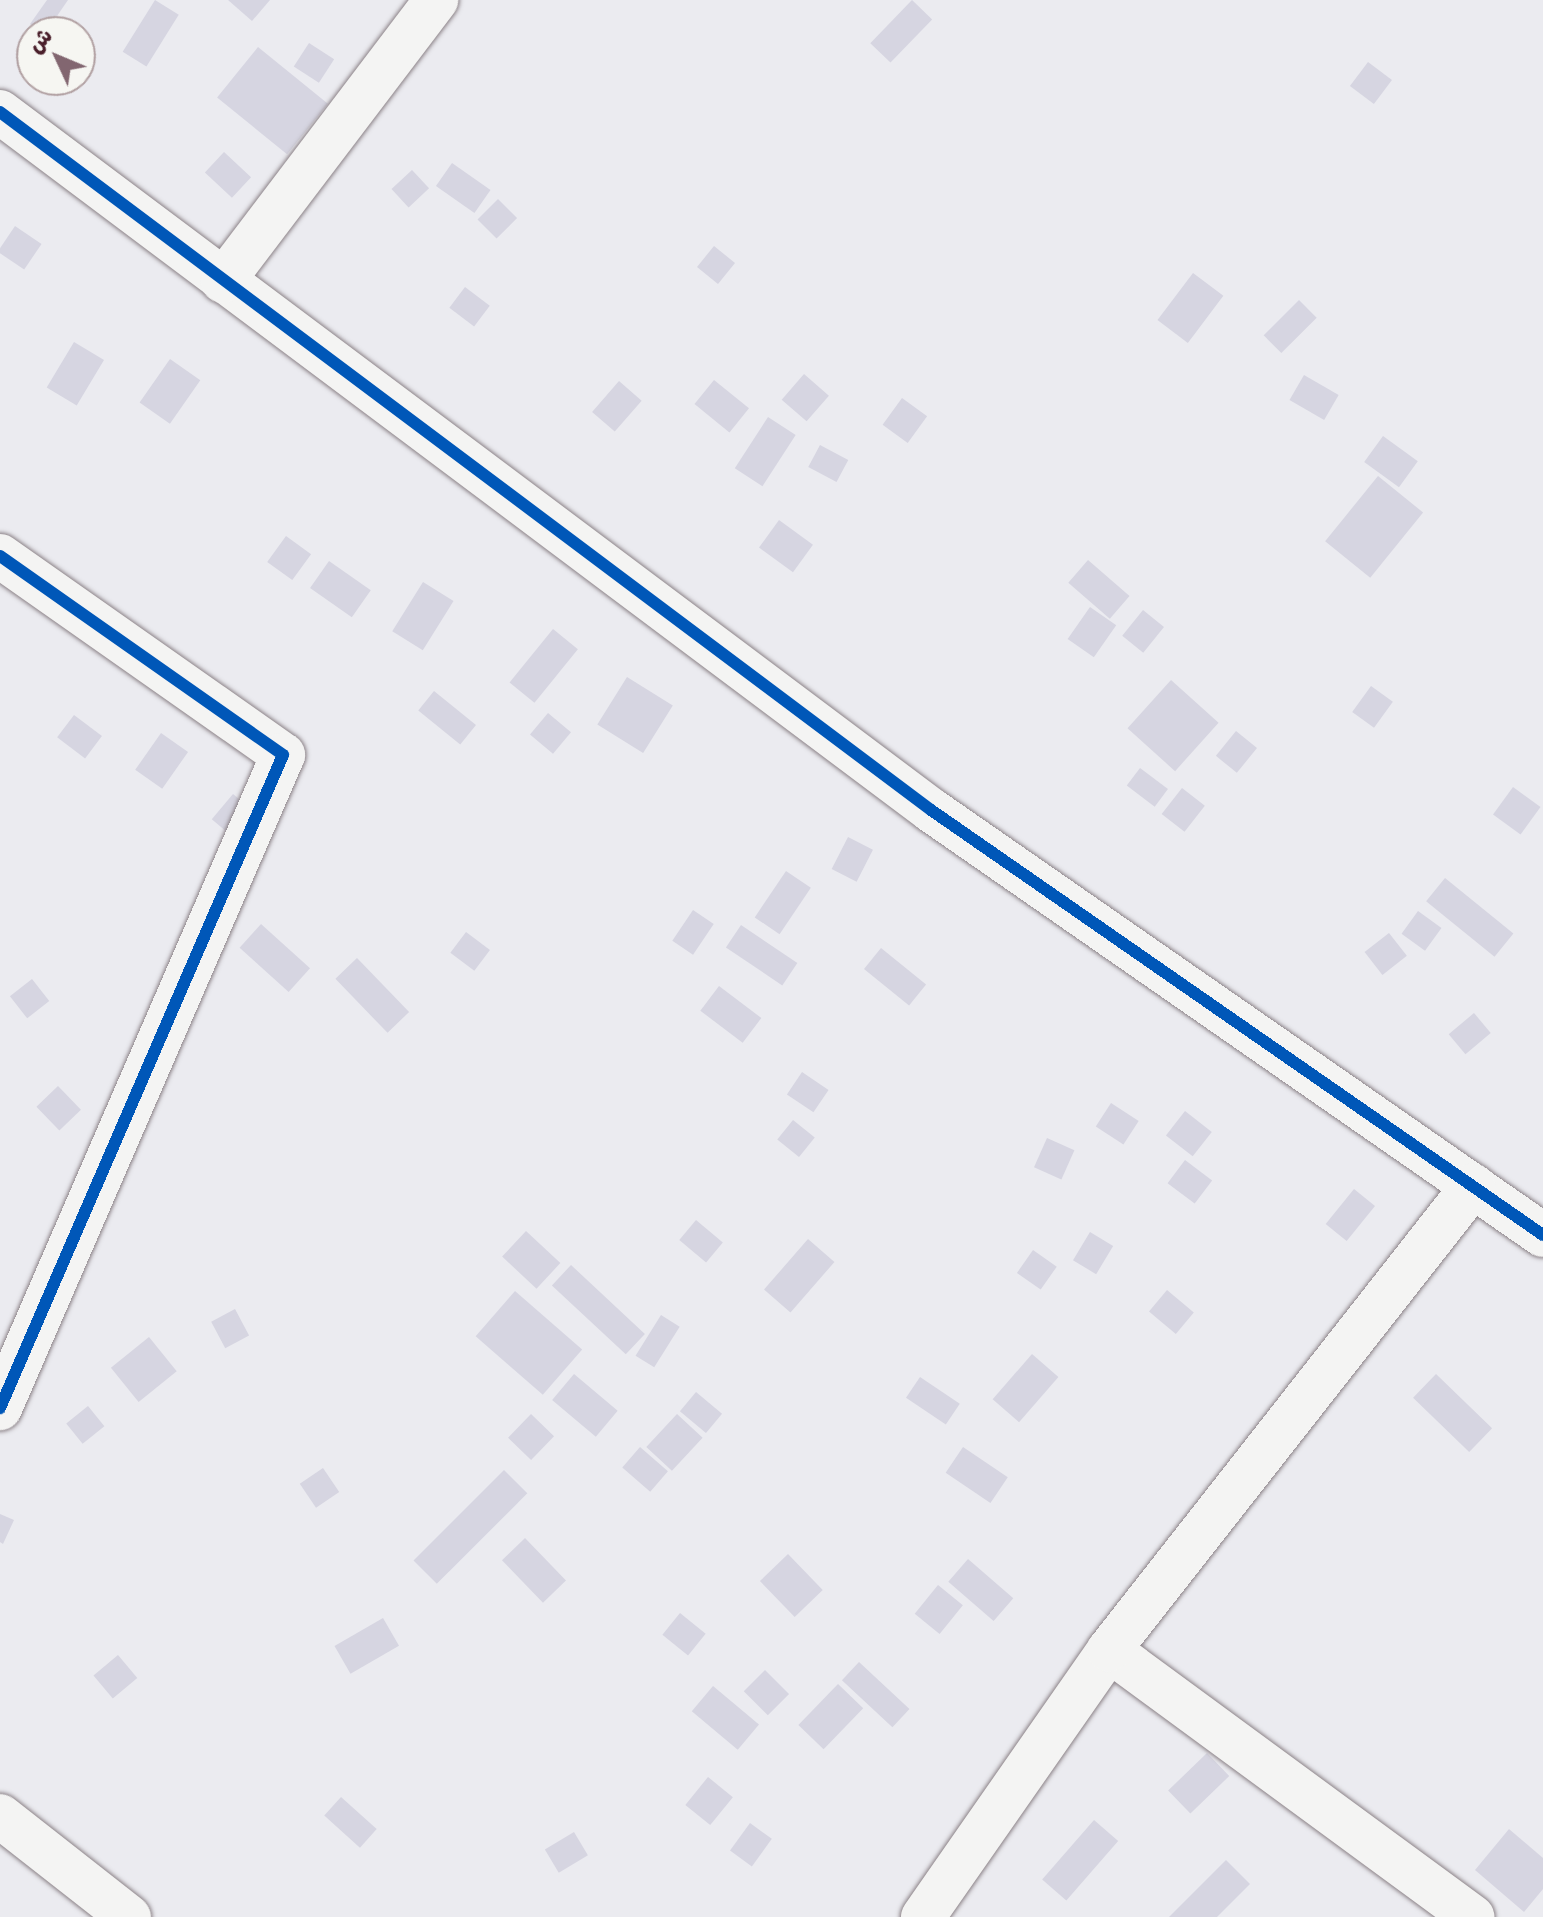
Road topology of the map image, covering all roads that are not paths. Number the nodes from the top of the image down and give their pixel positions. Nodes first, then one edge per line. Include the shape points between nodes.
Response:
1 (436, 0) edge
2 (0, 112) edge
3 (223, 281) junction
4 (0, 556) edge
5 (1473, 1186) junction
6 (1543, 1235) edge
7 (0, 1408) edge
8 (1109, 1650) junction
9 (0, 1816) edge
10 (129, 1917) edge
11 (923, 1917) edge
12 (1472, 1917) edge

1 - 3 street
2 - 3 street
3 - 5 street via 931,810
4 - 7 street via 283,755
5 - 6 street
5 - 8 street
8 - 11 street
8 - 12 street
9 - 10 street

